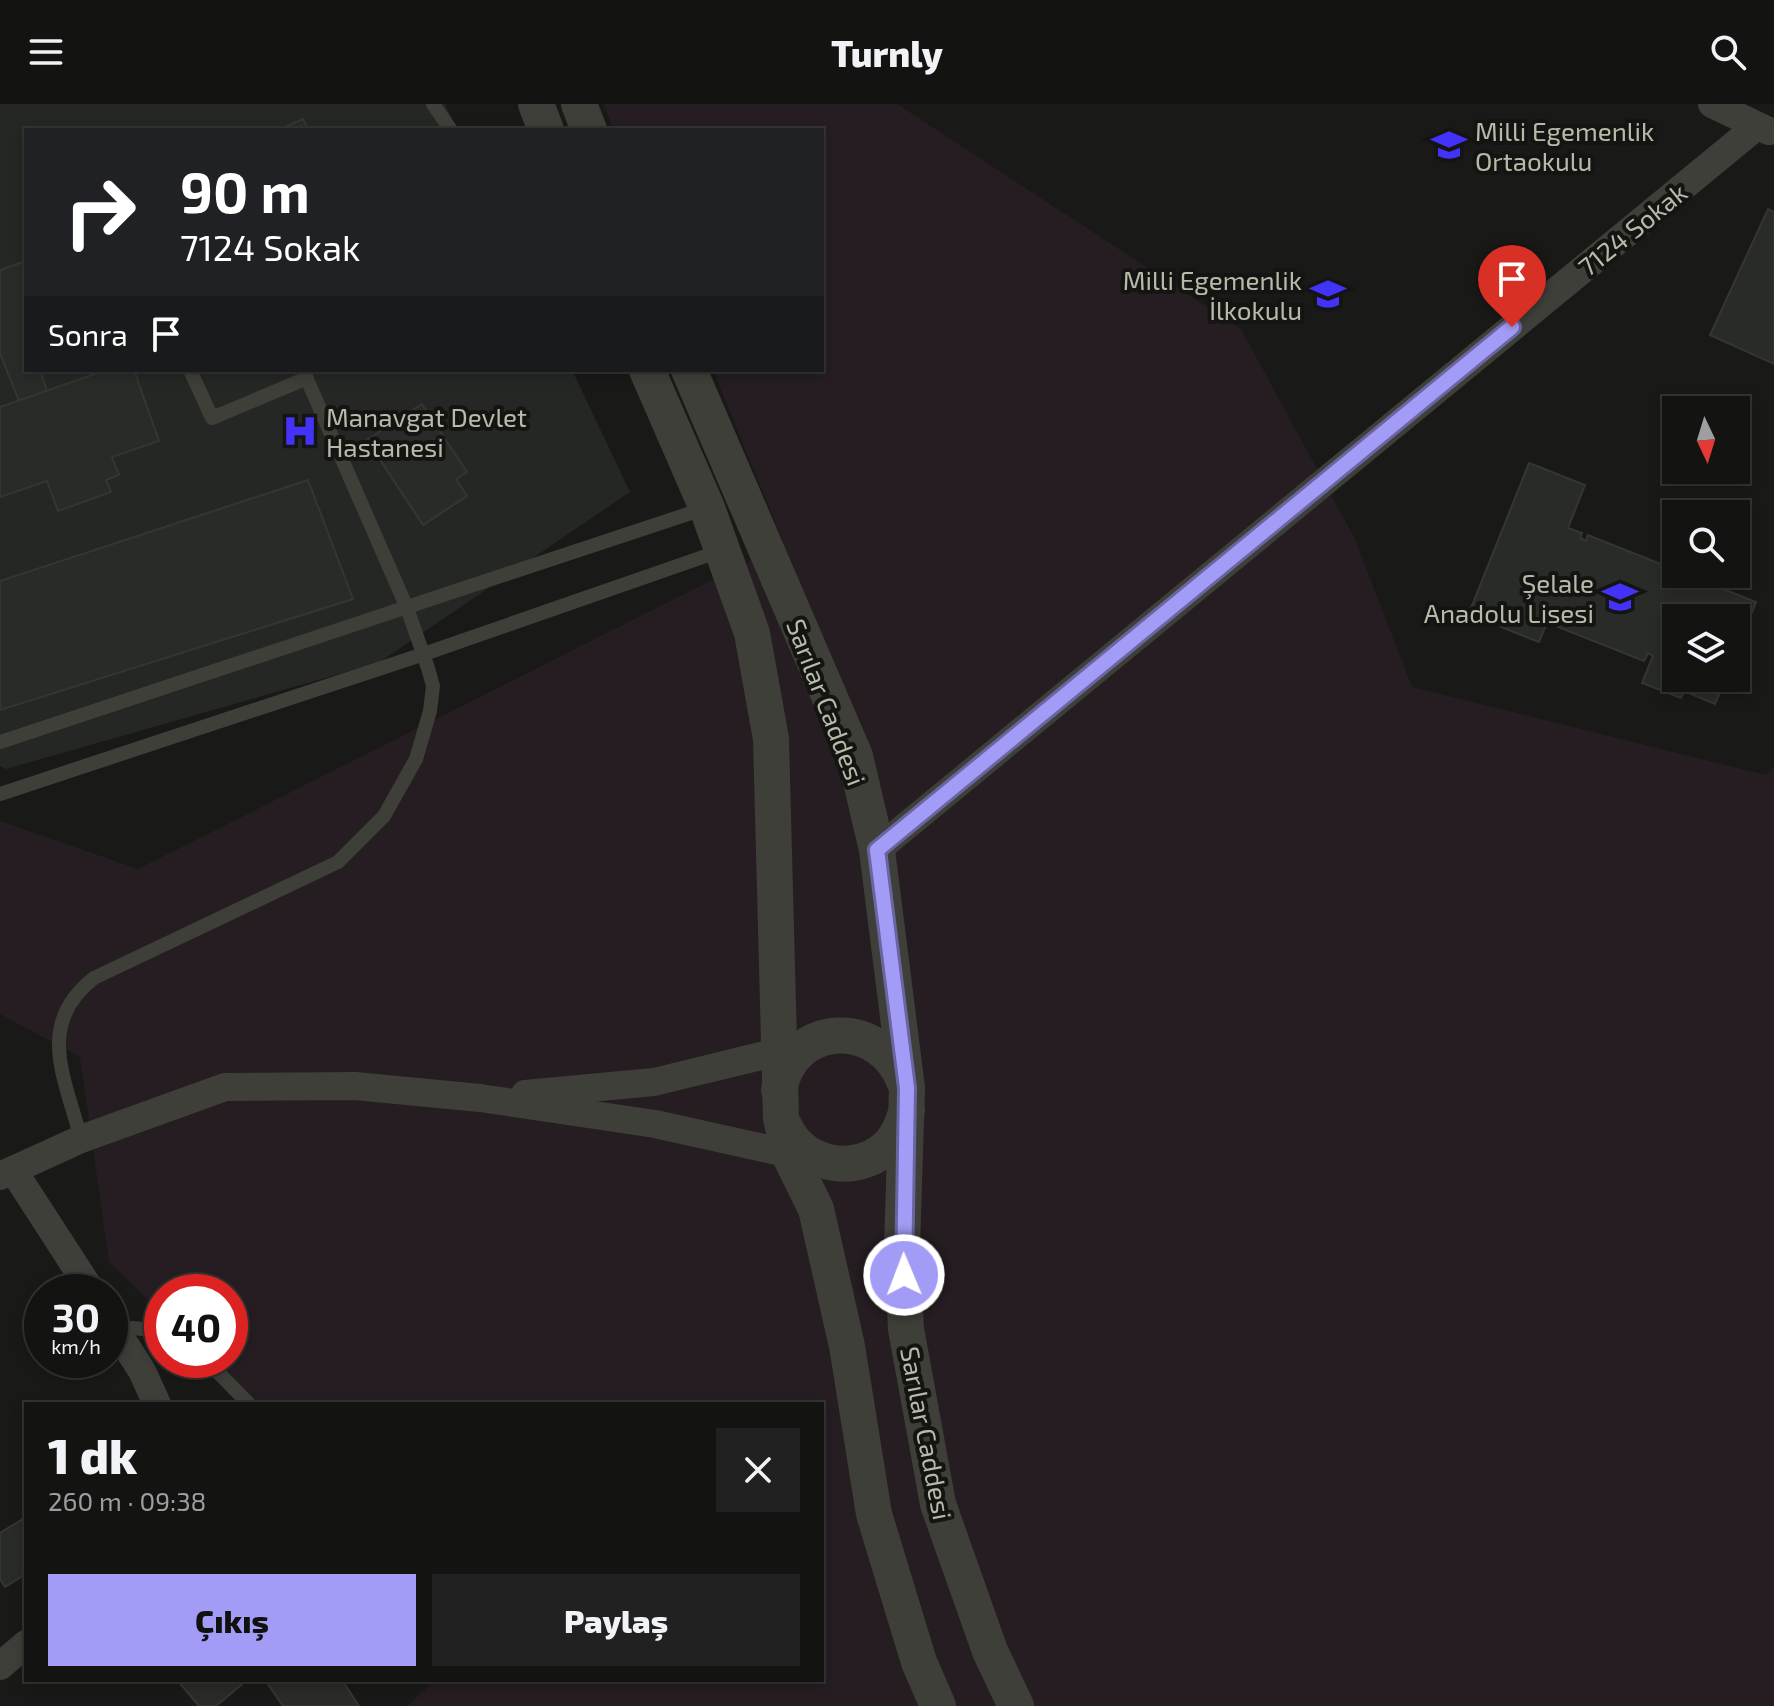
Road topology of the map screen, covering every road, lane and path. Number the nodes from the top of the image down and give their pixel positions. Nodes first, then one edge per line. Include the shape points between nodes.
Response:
1 (433, 104) edge
2 (536, 104) edge
3 (579, 104) edge
4 (1712, 104) edge
5 (450, 128) edge
6 (545, 128) edge
7 (588, 128) edge
8 (1765, 130) edge
9 (191, 372) edge
10 (648, 372) edge
11 (690, 372) edge
12 (305, 374) edge
13 (707, 508) junction
14 (723, 550) junction
15 (407, 608) junction
16 (424, 654) junction
17 (0, 742) edge
18 (0, 794) edge
19 (877, 850) junction
20 (792, 1049) junction
21 (480, 1098) junction
22 (907, 1099) junction
23 (779, 1108) junction
24 (81, 1139) junction
25 (789, 1154) junction
26 (824, 1162) junction
27 (6, 1173) edge
28 (79, 1274) edge
29 (128, 1349) edge
30 (224, 1378) edge
31 (156, 1402) edge
32 (247, 1402) edge
33 (24, 1646) edge
34 (0, 1666) edge
35 (938, 1706) edge
36 (1016, 1706) edge

1 - 5 lane
2 - 6 street
3 - 7 street
4 - 8 street
8 - 19 street, 7124 Sokak
9 - 12 lane via 212,418
10 - 13 street, Sarılar Caddesi
11 - 19 street, Sarılar Caddesi via 855,756
12 - 15 lane
13 - 14 street, Sarılar Caddesi
13 - 15 lane
14 - 16 lane
14 - 20 street, Sarılar Caddesi via 752,633 771,739
15 - 16 lane
15 - 17 lane
16 - 18 lane
16 - 24 lane via 433,686 424,735 402,789 363,840 338,862 94,978 73,994 58,1026 59,1057
19 - 22 street, Sarılar Caddesi
20 - 21 street via 654,1082
20 - 22 street via 827,1036 868,1040 899,1067
20 - 23 street, Sarılar Caddesi
21 - 24 street via 355,1086 225,1087
21 - 25 street via 655,1124
22 - 26 street via 900,1131 886,1148 867,1160
22 - 36 street, Sarılar Caddesi via 902,1247 906,1329 938,1504 990,1651
23 - 25 street, Sarılar Caddesi
23 - 26 street via 789,1137
24 - 27 street
25 - 26 street
25 - 35 street, Sarılar Caddesi via 819,1224 847,1346 874,1514 919,1662
27 - 28 street
29 - 31 street
30 - 32 lane
33 - 34 street

